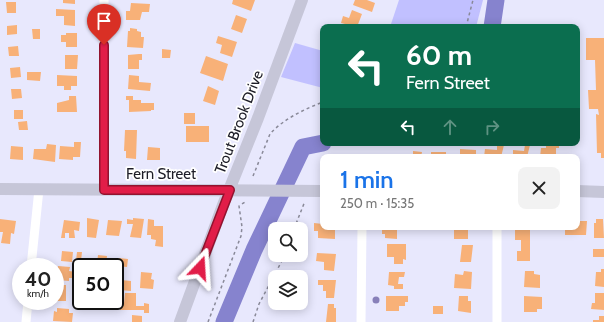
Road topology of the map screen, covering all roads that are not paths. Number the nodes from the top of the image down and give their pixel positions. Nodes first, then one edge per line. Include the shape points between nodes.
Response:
1 (104, 0) edge
2 (302, 0) edge
3 (0, 189) edge
4 (39, 190) junction
5 (104, 190) junction
6 (230, 190) junction
7 (320, 191) edge
8 (580, 191) edge
9 (604, 192) edge
10 (362, 230) edge
11 (497, 230) edge
12 (32, 258) edge
13 (27, 310) edge
14 (26, 322) edge
15 (180, 322) edge
16 (361, 322) edge
17 (497, 322) edge

1 - 5 street
2 - 6 street, Trout Brook Drive
3 - 4 street, Fern Street
4 - 5 street, Fern Street
4 - 12 street
5 - 6 street, Fern Street
6 - 7 street, Fern Street
6 - 15 street, Trout Brook Drive
8 - 9 street
10 - 16 street
11 - 17 street
13 - 14 street

